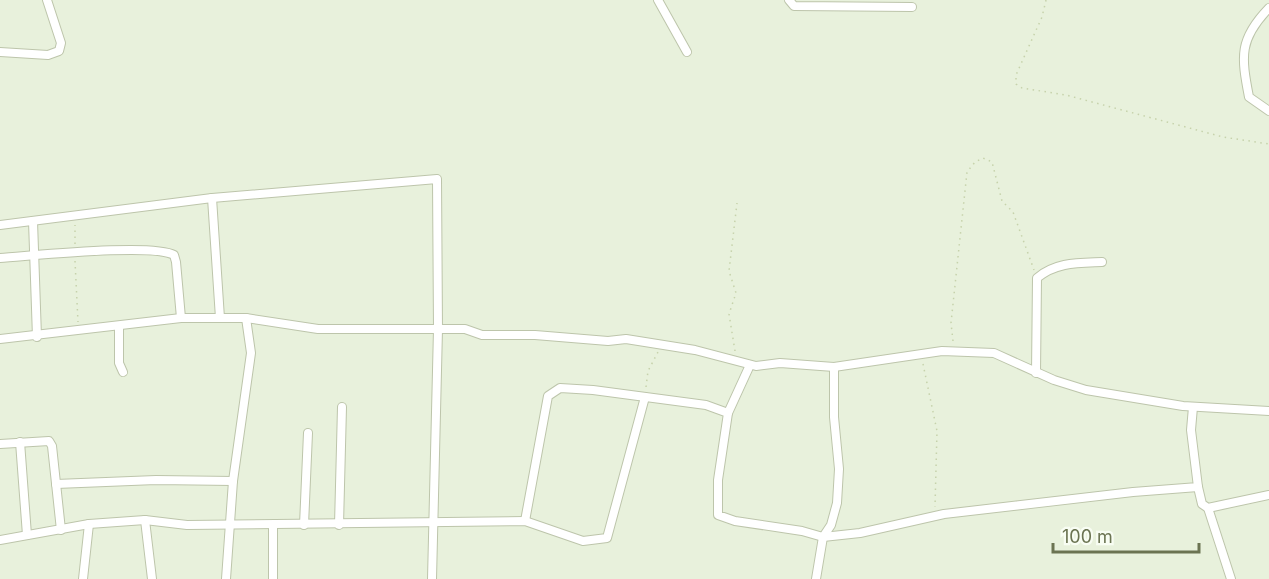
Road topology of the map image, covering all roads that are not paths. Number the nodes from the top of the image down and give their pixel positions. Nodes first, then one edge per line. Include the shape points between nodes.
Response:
1 (47, 0) edge
2 (658, 0) edge
3 (789, 0) edge
4 (912, 7) dead end
5 (1269, 8) edge
6 (0, 52) edge
7 (687, 52) dead end
8 (1269, 111) edge
9 (212, 198) junction
10 (33, 220) junction
11 (0, 225) edge
12 (35, 256) junction
13 (0, 258) edge
14 (1102, 262) dead end
15 (181, 318) junction
16 (220, 318) junction
17 (246, 318) junction
18 (118, 326) junction
19 (438, 329) junction
20 (37, 337) junction
21 (0, 339) edge
22 (750, 365) junction
23 (834, 367) junction
24 (123, 372) dead end
25 (1036, 373) junction
26 (645, 398) junction
27 (342, 407) dead end
28 (1193, 407) junction
29 (1269, 411) edge
30 (728, 413) junction
31 (308, 433) dead end
32 (20, 442) junction
33 (0, 444) edge
34 (233, 481) junction
35 (56, 484) junction
36 (1198, 487) junction
37 (1269, 495) edge
38 (1208, 508) junction
39 (145, 520) junction
40 (525, 521) junction
41 (89, 524) junction
42 (435, 524) junction
43 (230, 525) junction
44 (273, 525) junction
45 (304, 525) junction
46 (339, 525) junction
47 (61, 530) junction
48 (27, 535) junction
49 (823, 537) junction
50 (0, 540) edge
51 (83, 579) edge
52 (152, 579) edge
53 (226, 579) edge
54 (273, 579) edge
55 (432, 579) edge
56 (816, 579) edge
57 (1231, 579) edge

1 - 6 street via 61,43 59,51 48,55
2 - 7 street
3 - 4 street via 794,6
5 - 8 street via 1247,34 1244,48 1249,97
9 - 10 street
9 - 16 street
9 - 19 street via 437,179
10 - 11 street
10 - 12 street
12 - 13 street
12 - 15 street via 150,250 174,255
12 - 20 street
14 - 25 street via 1048,269 1037,278
15 - 16 street
15 - 18 street
16 - 17 street
17 - 19 street via 318,329
17 - 34 street via 251,353
18 - 20 street
18 - 24 street via 119,363
19 - 22 street via 465,328 482,335 626,339
19 - 42 street
20 - 21 street
22 - 23 street
22 - 30 street
23 - 25 street via 954,351 994,353
23 - 49 street via 837,503
25 - 28 street via 1086,390
26 - 30 street via 706,405
26 - 40 street via 560,388 548,396
26 - 40 street via 608,538 583,541
27 - 46 street
28 - 29 street
28 - 36 street via 1191,430
30 - 49 street via 718,480 718,515
31 - 45 street
32 - 33 street
32 - 35 street via 49,441
32 - 48 street
34 - 35 street
34 - 43 street
35 - 47 street
36 - 38 street via 1202,504
36 - 49 street via 935,517
37 - 38 street
38 - 57 street
39 - 41 street
39 - 43 street
39 - 52 street
40 - 42 street
41 - 47 street
41 - 51 street
42 - 46 street
42 - 55 street
43 - 44 street
43 - 53 street
44 - 45 street
44 - 54 street
45 - 46 street
47 - 48 street
48 - 50 street
49 - 56 street

